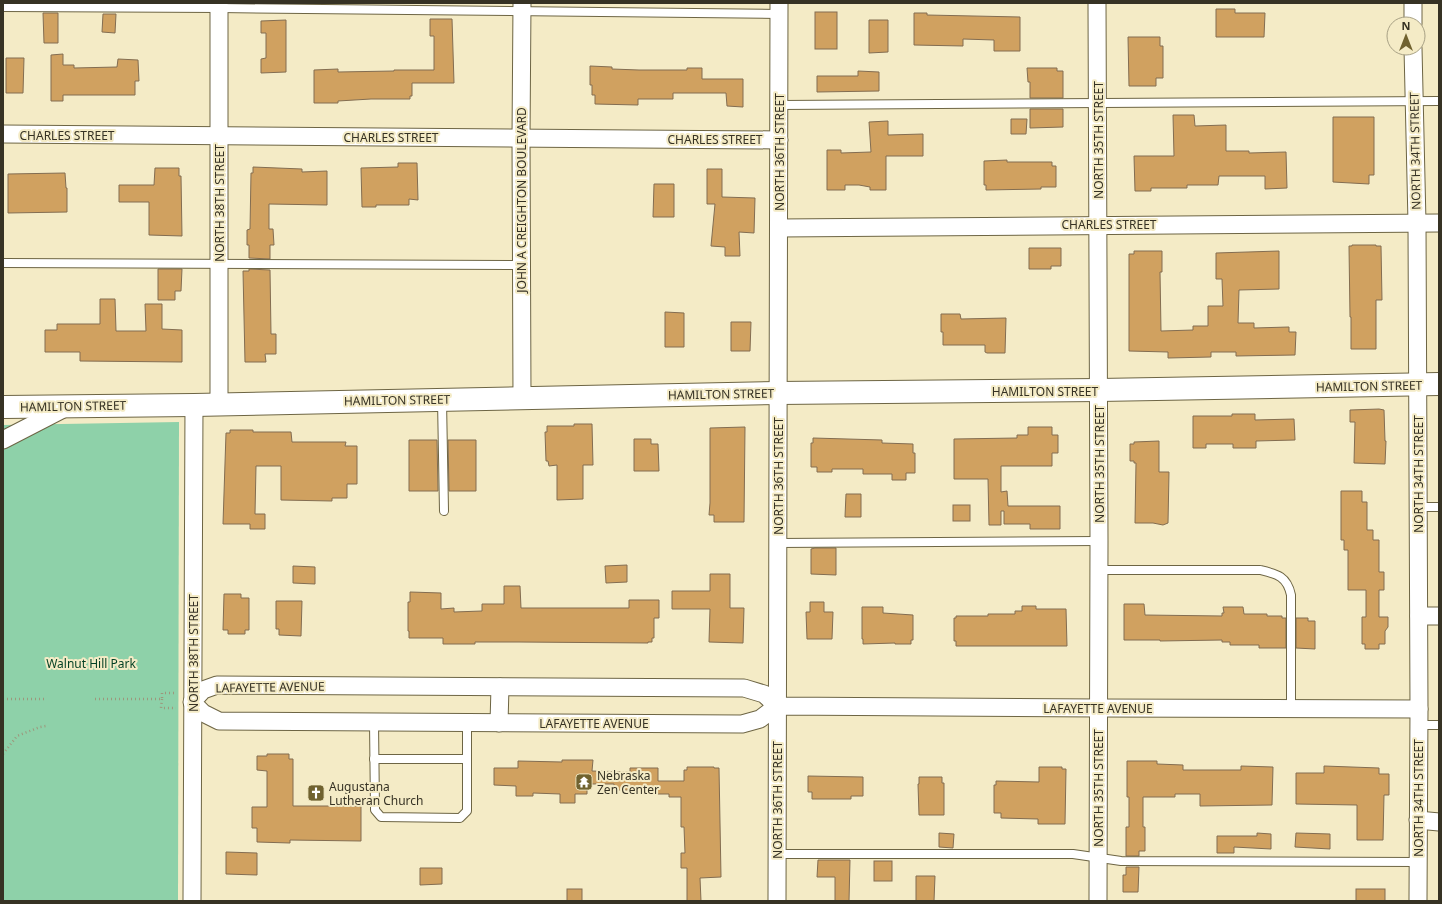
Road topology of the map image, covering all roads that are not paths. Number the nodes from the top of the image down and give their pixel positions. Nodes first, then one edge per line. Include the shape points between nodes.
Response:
1 (1097, 3) edge
2 (1413, 3) edge
3 (219, 5) edge
4 (3, 7) edge
5 (522, 8) edge
6 (779, 9) edge
7 (1413, 16) edge
8 (1413, 56) edge
9 (1413, 101) junction
10 (1439, 101) edge
11 (1098, 104) junction
12 (779, 105) junction
13 (3, 134) edge
14 (219, 135) junction
15 (521, 138) junction
16 (779, 140) junction
17 (1417, 223) junction
18 (1439, 223) edge
19 (1098, 224) junction
20 (779, 228) junction
21 (3, 263) edge
22 (219, 264) junction
23 (521, 265) junction
24 (1439, 384) edge
25 (1417, 385) junction
26 (1098, 390) junction
27 (778, 392) junction
28 (522, 398) junction
29 (442, 399) junction
30 (219, 404) junction
31 (194, 405) junction
32 (68, 406) junction
33 (3, 407) edge
34 (3, 440) edge
35 (1417, 507) junction
36 (1439, 507) edge
37 (444, 511) dead end
38 (1099, 541) junction
39 (778, 543) junction
40 (1099, 570) junction
41 (1419, 616) junction
42 (1439, 616) edge
43 (500, 687) junction
44 (184, 701) junction
45 (778, 706) junction
46 (1098, 708) junction
47 (1291, 709) junction
48 (1419, 709) junction
49 (374, 722) junction
50 (467, 722) junction
51 (499, 723) junction
52 (1419, 725) junction
53 (1439, 725) edge
54 (374, 759) junction
55 (467, 759) junction
56 (1418, 820) junction
57 (1439, 822) edge
58 (778, 854) junction
59 (1098, 858) junction
60 (1418, 862) junction
61 (192, 901) edge
62 (777, 901) edge
63 (1098, 901) edge
64 (1418, 901) edge

1 - 11 street, NORTH 35TH STREET
2 - 7 street
3 - 4 lane
3 - 5 lane
3 - 14 street, NORTH 38TH STREET
5 - 6 lane
5 - 15 street, JOHN A CREIGHTON BOULEVARD
6 - 12 street, NORTH 36TH STREET
8 - 9 street, NORTH 34TH STREET
9 - 10 lane
9 - 11 lane
9 - 17 street, NORTH 34TH STREET
11 - 12 lane
11 - 19 street, NORTH 35TH STREET
12 - 16 street, NORTH 36TH STREET
13 - 14 street, CHARLES STREET
14 - 15 street, CHARLES STREET
14 - 22 street, NORTH 38TH STREET
15 - 16 street, CHARLES STREET
15 - 23 street, JOHN A CREIGHTON BOULEVARD
16 - 20 street, NORTH 36TH STREET
17 - 18 street, CHARLES STREET
17 - 19 street, CHARLES STREET
17 - 25 street, NORTH 34TH STREET
19 - 20 street, CHARLES STREET
19 - 26 street, NORTH 35TH STREET
20 - 27 street, NORTH 36TH STREET
21 - 22 lane
22 - 23 lane
22 - 30 street, NORTH 38TH STREET
23 - 28 street, JOHN A CREIGHTON BOULEVARD
24 - 25 main road, HAMILTON STREET
25 - 26 main road, HAMILTON STREET
25 - 35 street, NORTH 34TH STREET
26 - 27 main road, HAMILTON STREET
26 - 38 street, NORTH 35TH STREET
27 - 28 main road, HAMILTON STREET
27 - 39 street, NORTH 36TH STREET
28 - 29 main road, HAMILTON STREET
29 - 30 main road, HAMILTON STREET
29 - 37 lane
30 - 31 main road, HAMILTON STREET
31 - 32 main road, HAMILTON STREET
31 - 44 street, NORTH 38TH STREET
32 - 33 main road, HAMILTON STREET
32 - 34 street
35 - 36 lane
35 - 41 street, NORTH 34TH STREET
38 - 39 lane
38 - 40 street, NORTH 35TH STREET
39 - 45 street, NORTH 36TH STREET
40 - 46 street, NORTH 35TH STREET
40 - 47 lane via 1260,570 1280,576 1286,581 1291,595
41 - 42 street
41 - 48 street, NORTH 34TH STREET
43 - 44 street, LAFAYETTE AVENUE via 217,685
43 - 45 street, LAFAYETTE AVENUE via 744,688 764,694
43 - 51 street
44 - 49 street, LAFAYETTE AVENUE via 219,721
44 - 61 street, NORTH 38TH STREET
45 - 46 street, LAFAYETTE AVENUE
45 - 51 street, LAFAYETTE AVENUE via 760,719 742,724
45 - 58 street, NORTH 36TH STREET
46 - 47 street, LAFAYETTE AVENUE
46 - 59 street, NORTH 35TH STREET
47 - 48 street, LAFAYETTE AVENUE
48 - 52 street, NORTH 34TH STREET
49 - 50 street, LAFAYETTE AVENUE
49 - 54 lane
50 - 51 street, LAFAYETTE AVENUE
50 - 55 lane
52 - 53 lane
52 - 56 street, NORTH 34TH STREET
54 - 55 lane
54 - 55 lane via 375,810 381,817 460,818 467,811
56 - 57 street
56 - 60 street, NORTH 34TH STREET
58 - 59 lane via 1074,854
58 - 62 street, NORTH 36TH STREET
59 - 60 lane via 1129,861
59 - 63 street, NORTH 35TH STREET
60 - 64 street, NORTH 34TH STREET

